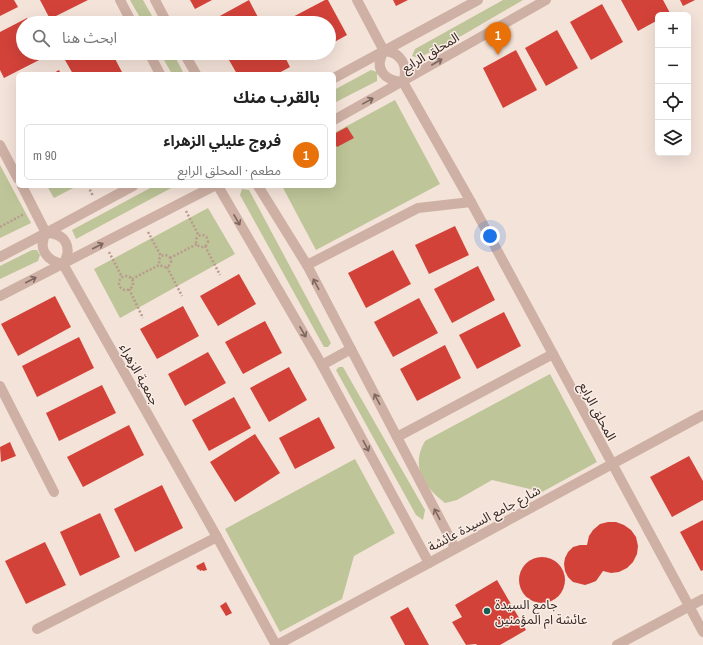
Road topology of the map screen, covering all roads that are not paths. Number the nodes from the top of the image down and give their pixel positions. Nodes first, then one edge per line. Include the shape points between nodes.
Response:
1 (120, 0) edge
2 (155, 0) edge
3 (357, 0) edge
4 (478, 0) edge
5 (546, 0) edge
6 (128, 16) edge
7 (164, 16) edge
8 (384, 51) junction
9 (153, 60) edge
10 (188, 60) edge
11 (159, 72) edge
12 (195, 72) edge
13 (336, 77) edge
14 (403, 82) junction
15 (336, 119) edge
16 (0, 145) edge
17 (16, 175) edge
18 (23, 188) edge
19 (129, 188) edge
20 (210, 188) edge
21 (219, 188) edge
22 (259, 188) edge
23 (471, 202) junction
24 (46, 233) junction
25 (0, 257) edge
26 (63, 264) junction
27 (307, 265) junction
28 (0, 296) edge
29 (351, 349) junction
30 (553, 354) junction
31 (322, 365) junction
32 (0, 386) edge
33 (703, 415) edge
34 (397, 438) junction
35 (612, 464) junction
36 (54, 492) dead end
37 (217, 537) junction
38 (456, 548) junction
39 (429, 563) junction
40 (703, 599) edge
41 (689, 606) junction
42 (37, 629) dead end
43 (703, 632) edge
44 (276, 645) edge
45 (617, 645) edge

1 - 6 street
2 - 7 street
3 - 8 street
4 - 8 street, المحلق الرابع
14 -> 5 street, المحلق الرابع
8 - 13 street
8 - 14 street via 396,54 404,63 406,76
8 - 14 street via 379,63 384,75
9 - 11 street
10 - 12 street
15 -> 14 street
14 - 23 street, المحلق الرابع
16 - 17 street
18 - 24 street
19 - 24 street
26 -> 20 street
21 -> 31 street
22 - 27 street
23 - 27 street via 418,208
23 - 30 street, المحلق الرابع
24 - 25 street
24 - 26 street via 42,245 46,256
24 - 26 street via 53,233 64,240 68,252
28 -> 26 street
26 - 37 street, جمعية الزهراء
29 -> 27 street
29 - 31 street
34 -> 29 street
30 - 34 street
30 - 35 street, المحلق الرابع
31 -> 39 street
32 - 36 street
33 - 35 street, شارع جامع السيدة عائشة
38 -> 34 street
35 - 38 street, شارع جامع السيدة عائشة
35 - 41 street, المحلق الرابع
37 - 42 street
37 - 44 street, جمعية الزهراء
38 - 39 street, شارع جامع السيدة عائشة
39 - 44 street, شارع جامع السيدة عائشة
40 - 41 street
41 - 43 street, المحلق الرابع
41 - 45 street

